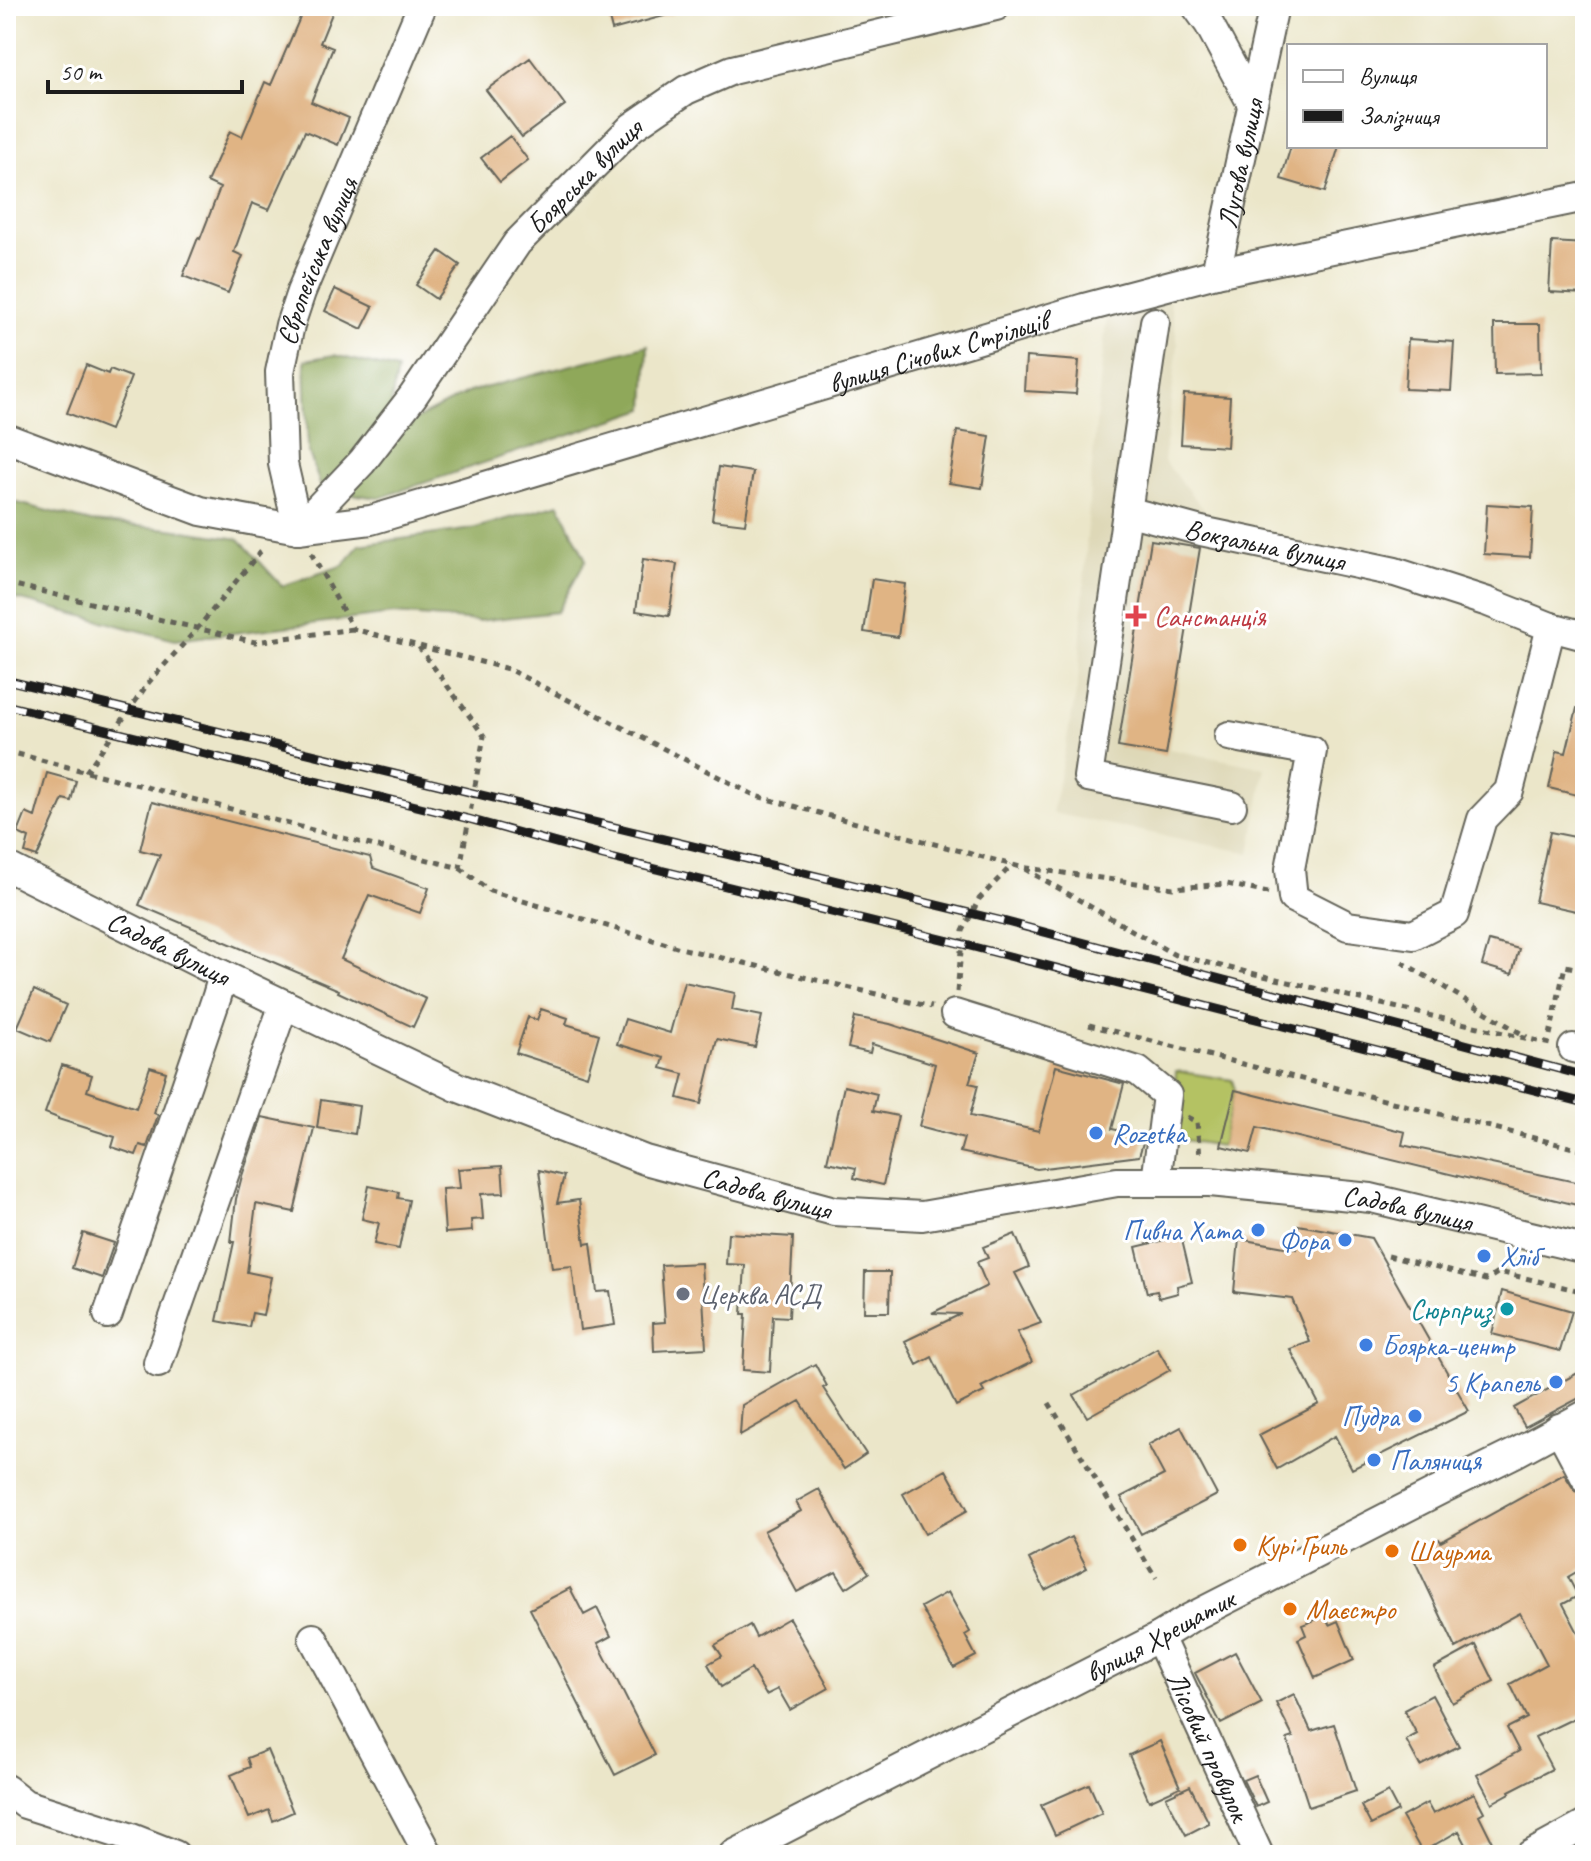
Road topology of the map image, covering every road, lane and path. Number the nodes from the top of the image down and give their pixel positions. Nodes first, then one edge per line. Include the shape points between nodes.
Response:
1 (422, 6) edge
2 (996, 6) edge
3 (1196, 6) edge
4 (1274, 6) edge
5 (1252, 104) junction
6 (1585, 197) edge
7 (1216, 273) junction
8 (1155, 322) dead end
9 (6, 438) edge
10 (1127, 511) junction
11 (298, 529) junction
12 (6, 583) edge
13 (1551, 627) junction
14 (197, 629) junction
15 (353, 629) junction
16 (1585, 636) edge
17 (418, 646) junction
18 (1229, 736) dead end
19 (6, 751) edge
20 (86, 772) junction
21 (1232, 806) dead end
22 (1012, 865) junction
23 (6, 866) edge
24 (1020, 867) junction
25 (460, 868) junction
26 (1293, 898) junction
27 (1398, 959) dead end
28 (1585, 970) edge
29 (223, 975) junction
30 (284, 1004) junction
31 (956, 1004) junction
32 (1084, 1024) dead end
33 (1533, 1040) junction
34 (1569, 1048) edge
35 (1585, 1151) edge
36 (1156, 1182) junction
37 (1585, 1249) edge
38 (1388, 1256) dead end
39 (1585, 1292) edge
40 (108, 1314) dead end
41 (158, 1363) dead end
42 (1049, 1403) dead end
43 (1585, 1415) edge
44 (1559, 1428) junction
45 (1585, 1477) edge
46 (1156, 1578) dead end
47 (1159, 1637) junction
48 (313, 1638) dead end
49 (6, 1789) edge
50 (1585, 1825) edge
51 (175, 1855) edge
52 (429, 1855) edge
53 (733, 1855) edge
54 (1259, 1855) edge
55 (1530, 1855) edge

1 - 11 street, Європейська вулиця via 290,325 280,372 283,464
2 - 11 street, Боярська вулиця via 732,70 686,90 632,127 517,243 396,418
3 - 5 street
4 - 5 street, Лугова вулиця
5 - 7 street, Лугова вулиця
6 - 7 street, вулиця Січових Стрільців
7 - 11 street, вулиця Січових Стрільців via 371,520
8 - 10 street
9 - 11 street, вулиця Січових Стрільців via 201,511
10 - 13 street, Вокзальна вулиця via 1395,572
10 - 21 street via 1088,777
11 - 14 path via 260,552
11 - 15 path
12 - 14 path
13 - 16 street, Вокзальна вулиця
13 - 26 street via 1509,791 1482,819 1454,914 1413,935 1348,926
14 - 15 path via 255,642
14 - 20 path via 149,682
15 - 17 path
17 - 22 path via 508,669 756,796
17 - 25 path via 484,736
18 - 26 street via 1312,751 1290,869
19 - 20 path
20 - 25 path
22 - 24 path
22 - 31 path via 979,899 963,931
23 - 29 street, Садова вулиця
24 - 26 path via 1173,888 1227,884
24 - 33 path via 1175,955
25 - 31 path via 490,891 680,948 924,1005
27 - 33 path
28 - 34 path via 1565,966
29 - 30 street, Садова вулиця
29 - 40 street
30 - 36 street, Садова вулиця via 457,1087 645,1160 834,1211 922,1216 1117,1182
30 - 41 street
31 - 36 street via 1138,1071 1167,1095
32 - 35 path
33 - 34 path
36 - 37 street, Садова вулиця via 1210,1182 1371,1198
38 - 39 path via 1486,1280 1499,1272
42 - 46 path
43 - 44 street, вулиця Хрещатик
44 - 45 street
44 - 47 street, вулиця Хрещатик
47 - 53 street, вулиця Хрещатик
47 - 54 street, Лісовий провулок
48 - 52 street
49 - 51 street via 25,1804
50 - 55 street

